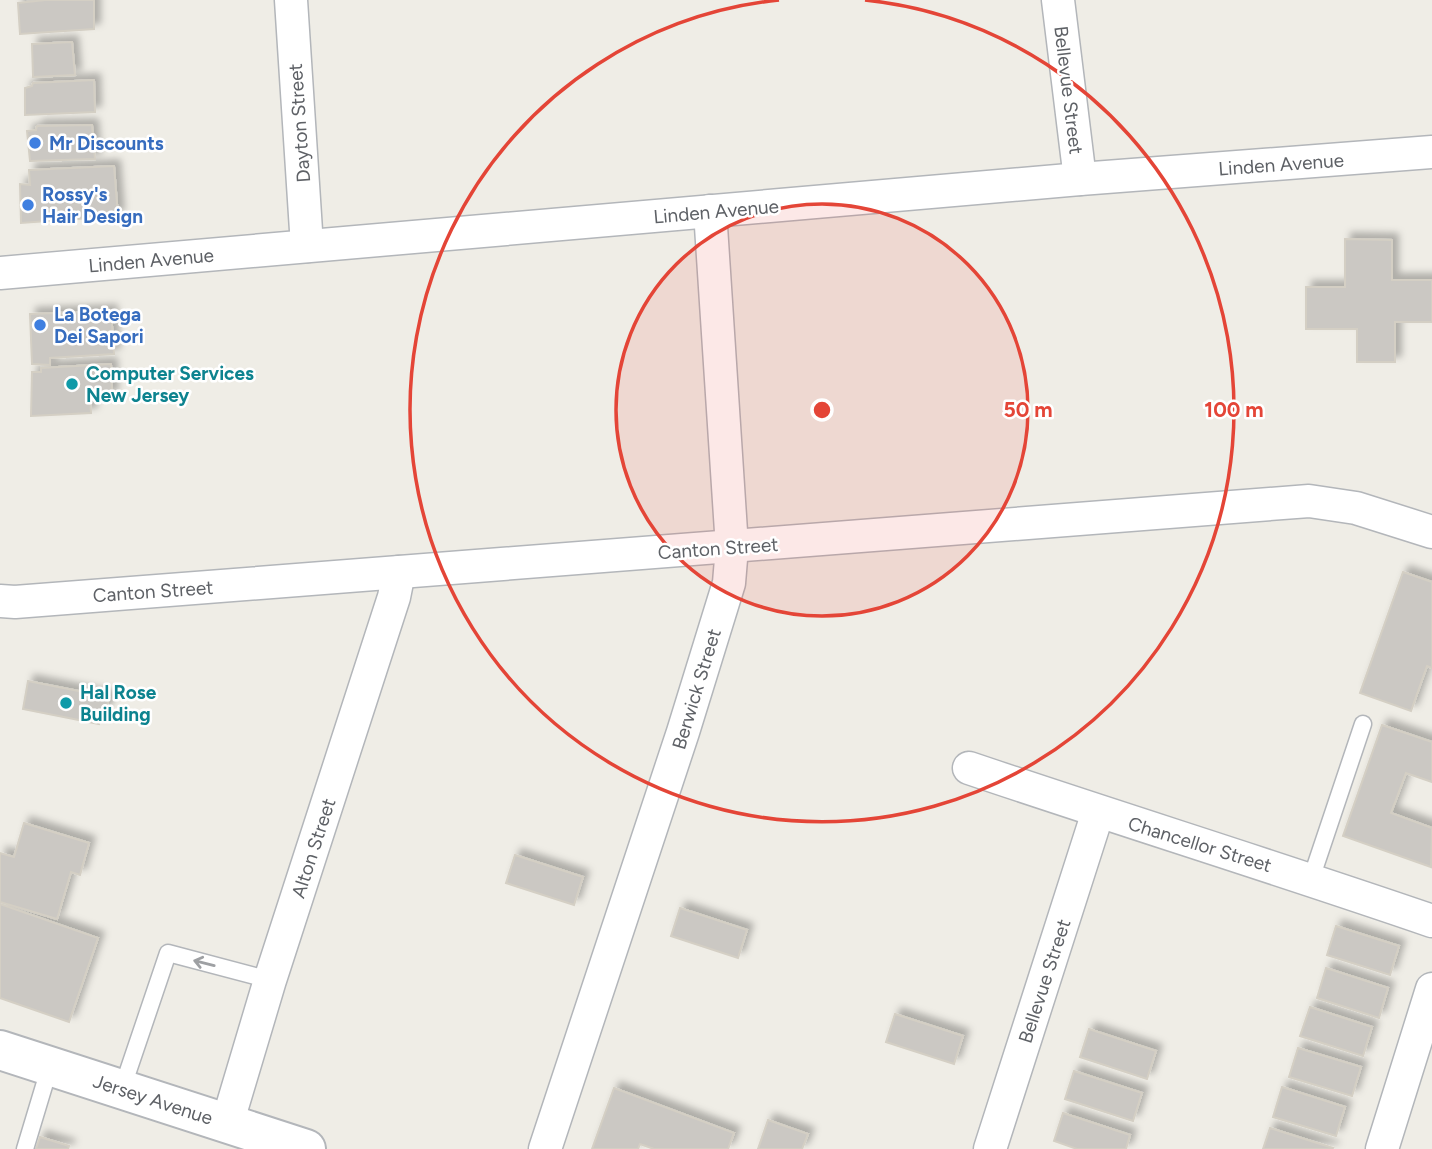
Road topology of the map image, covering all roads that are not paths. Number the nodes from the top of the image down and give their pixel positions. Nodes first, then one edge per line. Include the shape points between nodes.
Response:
1 (291, 0) edge
2 (1058, 0) edge
3 (1432, 152) edge
4 (1080, 179) junction
5 (710, 211) junction
6 (307, 246) junction
7 (0, 273) edge
8 (1432, 532) edge
9 (732, 547) junction
10 (399, 572) junction
11 (0, 601) edge
12 (1363, 724) dead end
13 (969, 768) dead end
14 (1098, 812) junction
15 (1311, 879) junction
16 (1432, 921) edge
17 (270, 979) junction
18 (1432, 989) edge
19 (0, 1050) edge
20 (50, 1066) junction
21 (122, 1089) junction
22 (227, 1124) junction
23 (25, 1149) edge
24 (306, 1149) edge
25 (545, 1149) edge
26 (990, 1149) edge
27 (1382, 1149) edge

1 - 6 street, Dayton Street
2 - 4 street, Bellevue Street
3 - 4 street, Linden Avenue
4 - 5 street, Linden Avenue
5 - 6 street, Linden Avenue
5 - 9 street, Berwick Street
6 - 7 street, Linden Avenue
8 - 9 street, Canton Street via 1356,508 1309,501
9 - 10 street, Canton Street
9 - 25 street, Berwick Street via 729,583 679,745
10 - 11 street, Canton Street
10 - 17 street, Alton Street
12 - 15 lane
13 - 14 street, Chancellor Street
14 - 15 street, Chancellor Street
14 - 26 street, Bellevue Street
15 - 16 street, Chancellor Street
17 -> 21 lane via 167,953
17 - 22 street, Alton Street
18 - 27 street
19 - 20 street, Jersey Avenue
20 - 21 street, Jersey Avenue
20 - 23 lane
21 - 22 street, Jersey Avenue
22 - 24 street, Jersey Avenue

